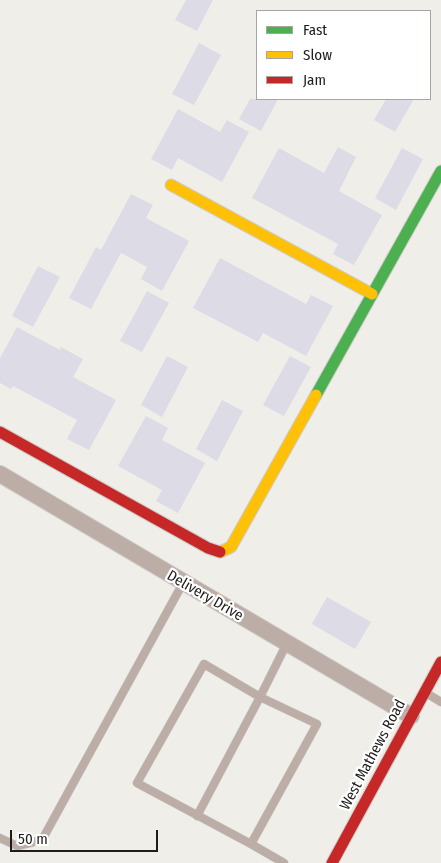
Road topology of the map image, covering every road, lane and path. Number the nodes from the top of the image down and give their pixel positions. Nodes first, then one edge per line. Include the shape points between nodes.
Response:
1 (441, 171) edge
2 (171, 185) dead end
3 (372, 294) junction
4 (0, 432) edge
5 (0, 474) edge
6 (183, 583) junction
7 (287, 643) junction
8 (441, 662) edge
9 (424, 692) junction
10 (260, 697) junction
11 (441, 702) edge
12 (411, 716) junction
13 (197, 816) junction
14 (0, 838) edge
15 (252, 844) junction
16 (284, 863) edge
17 (332, 863) edge

1 - 3 street
2 - 3 street
3 - 4 street via 231,547 222,552 208,548
5 - 6 street, Delivery Drive
6 - 7 street, Delivery Drive
6 - 14 lane via 42,840 17,846
7 - 10 lane
7 - 12 street, Delivery Drive
8 - 9 street, West Mathews Road
9 - 11 lane
9 - 12 street, West Mathews Road
10 - 13 lane
10 - 13 lane via 204,664 137,783
10 - 15 lane via 317,724
12 - 17 street, West Mathews Road
13 - 15 lane
15 - 16 lane

